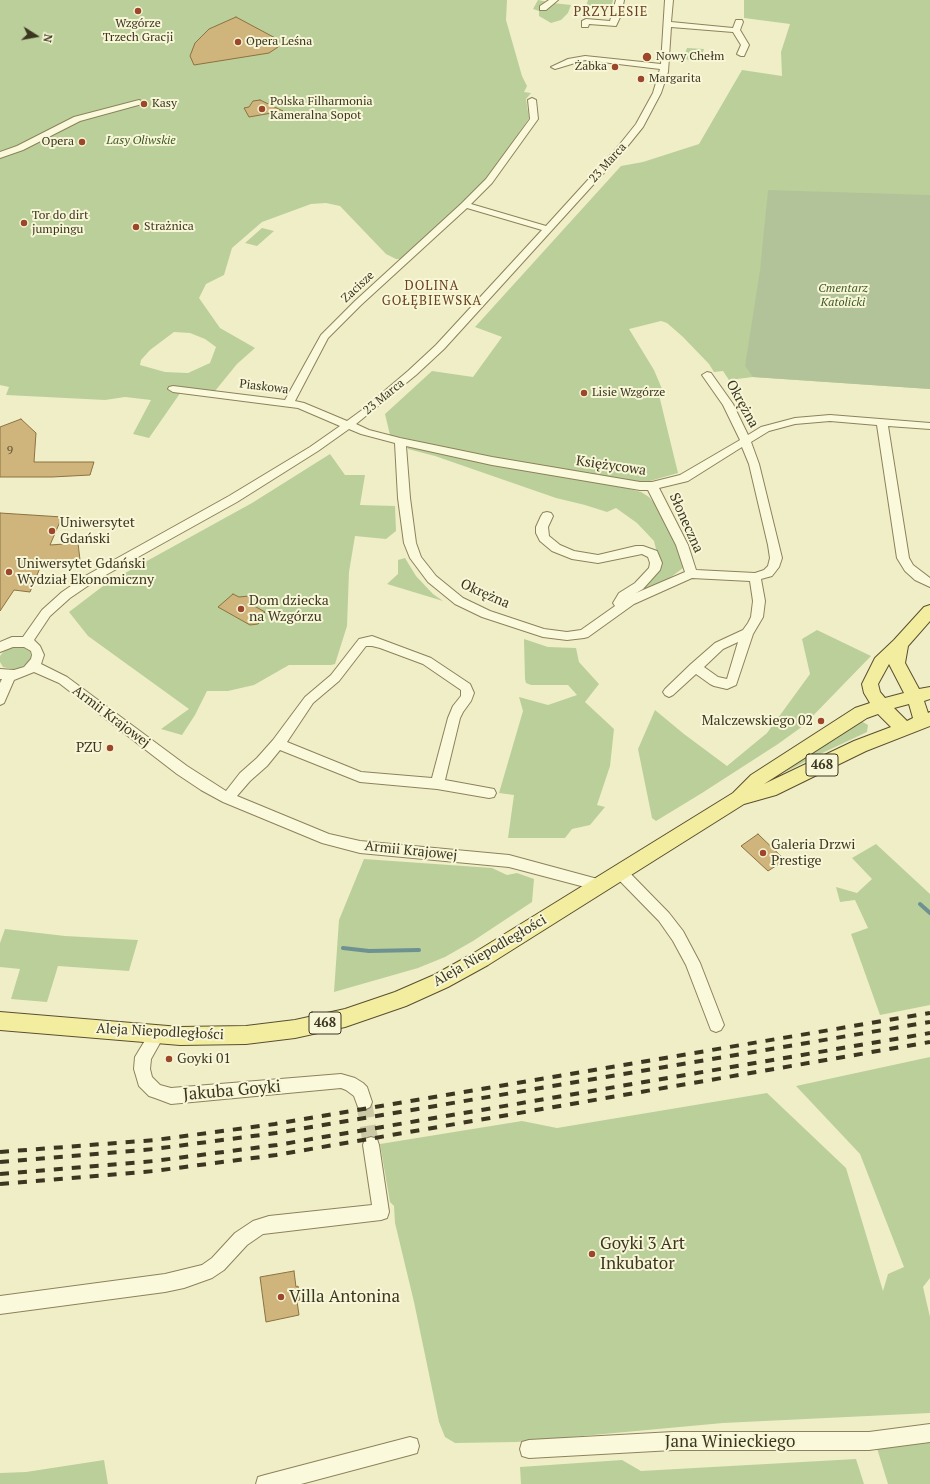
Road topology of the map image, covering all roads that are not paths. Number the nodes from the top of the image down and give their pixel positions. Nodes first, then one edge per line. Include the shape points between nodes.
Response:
1 (554, 0) edge
2 (620, 0) edge
3 (670, 0) edge
4 (543, 8) dead end
5 (739, 22) dead end
6 (668, 24) junction
7 (585, 25) dead end
8 (736, 30) junction
9 (741, 54) dead end
10 (555, 67) dead end
11 (665, 67) junction
12 (532, 100) dead end
13 (138, 102) dead end
14 (0, 155) edge
15 (465, 205) junction
16 (548, 229) junction
17 (707, 375) dead end
18 (173, 389) dead end
19 (289, 402) junction
20 (882, 422) junction
21 (349, 424) junction
22 (930, 426) edge
23 (745, 440) junction
24 (400, 441) junction
25 (652, 486) junction
26 (547, 516) dead end
27 (691, 574) junction
28 (755, 577) junction
29 (930, 583) edge
30 (619, 609) junction
31 (930, 611) edge
32 (747, 633) junction
33 (26, 642) junction
34 (900, 644) junction
35 (0, 647) edge
36 (33, 666) junction
37 (695, 667) junction
38 (4, 675) edge
39 (907, 681) junction
40 (930, 688) edge
41 (669, 692) dead end
42 (922, 695) edge
43 (0, 700) edge
44 (881, 706) junction
45 (926, 720) edge
46 (904, 729) junction
47 (278, 744) junction
48 (437, 784) junction
49 (489, 793) dead end
50 (228, 798) junction
51 (739, 798) junction
52 (620, 872) junction
53 (600, 885) junction
54 (0, 1021) edge
55 (716, 1025) dead end
56 (157, 1034) junction
57 (364, 1102) tunnel mouth
58 (371, 1145) tunnel mouth
59 (0, 1305) edge
60 (930, 1434) edge
61 (410, 1446) dead end
62 (529, 1449) dead end
63 (265, 1484) edge

1 - 4 street
2 - 7 street via 613,24 586,21
3 - 6 street, 23 Marca
5 - 8 street
6 - 8 street
6 - 11 street, 23 Marca
8 - 9 street via 745,45
10 - 11 street via 585,58
11 - 16 street, 23 Marca via 650,109 635,131
12 - 15 street, Zacisze via 534,119 489,181
13 - 14 street via 68,122 20,148
15 - 16 street
15 - 19 street, Zacisze via 324,336
16 - 21 street, 23 Marca via 440,347
17 - 23 street, Okrężna via 728,404
18 - 19 street, Piaskowa
19 - 21 street, Piaskowa via 309,407
20 - 22 street, Księżycowa
20 - 23 street, Księżycowa via 830,418 795,421 765,430
20 - 29 street via 903,558 914,573
21 - 24 street, Księżycowa via 365,432
21 - 33 street, 23 Marca via 240,495 85,582 46,613
23 - 25 street, Księżycowa via 684,478
23 - 28 street, Okrężna via 754,464 776,558 768,573
24 - 25 street, Księżycowa via 492,461
24 - 30 street, Okrężna via 407,528 412,551 432,579 449,595 486,614 555,636 584,634
25 - 27 street, Słoneczna via 682,545
26 - 30 street, Okrężna via 542,527 544,538 565,553 598,559 636,550 653,554 656,563 654,570 621,599
27 - 28 street, Okrężna
27 - 30 street, Okrężna via 630,601
28 - 32 street via 758,610 756,620
31 - 34 main road
32 - 37 street via 719,646
32 - 37 street via 732,682 727,684 714,681
33 - 35 street via 12,642
33 - 36 street via 36,649 38,654
34 - 39 main road via 897,663
34 - 44 main road via 881,662 870,684 872,694
36 - 38 street via 22,673
36 - 50 street, Armii Krajowej via 63,680 182,770
37 - 41 street
38 - 43 street
39 - 40 main road
39 - 42 main road
42 - 44 main road, Aleja Niepodległości / 468
42 - 45 main road
44 - 46 main road
44 - 51 main road, Aleja Niepodległości / 468 via 861,713 827,734 757,780
45 - 46 main road, Aleja Niepodległości / 468
46 - 51 main road, Aleja Niepodległości / 468 via 860,746 770,790
47 - 48 street via 360,777
47 - 48 street via 309,700 335,678 363,642 383,644 427,661 466,687 467,698 454,718
47 - 50 street
48 - 49 street
50 - 53 street, Armii Krajowej via 327,839 360,847 509,861
51 - 52 main road, Aleja Niepodległości / 468
52 - 53 main road, Aleja Niepodległości / 468
52 - 55 street via 664,917 684,945
53 - 56 main road, Aleja Niepodległości / 468 via 481,960 441,981 398,1000 345,1018 296,1029 246,1035
54 - 56 main road, Aleja Niepodległości / 468
56 - 57 street, Jakuba Goyki via 143,1057 142,1069 145,1081 155,1091 171,1096 342,1081 358,1088
58 - 59 street via 381,1212 259,1227 241,1240 218,1264 206,1272 184,1279
60 - 62 street, Jana Winieckiego via 869,1441 673,1441
61 - 63 street

